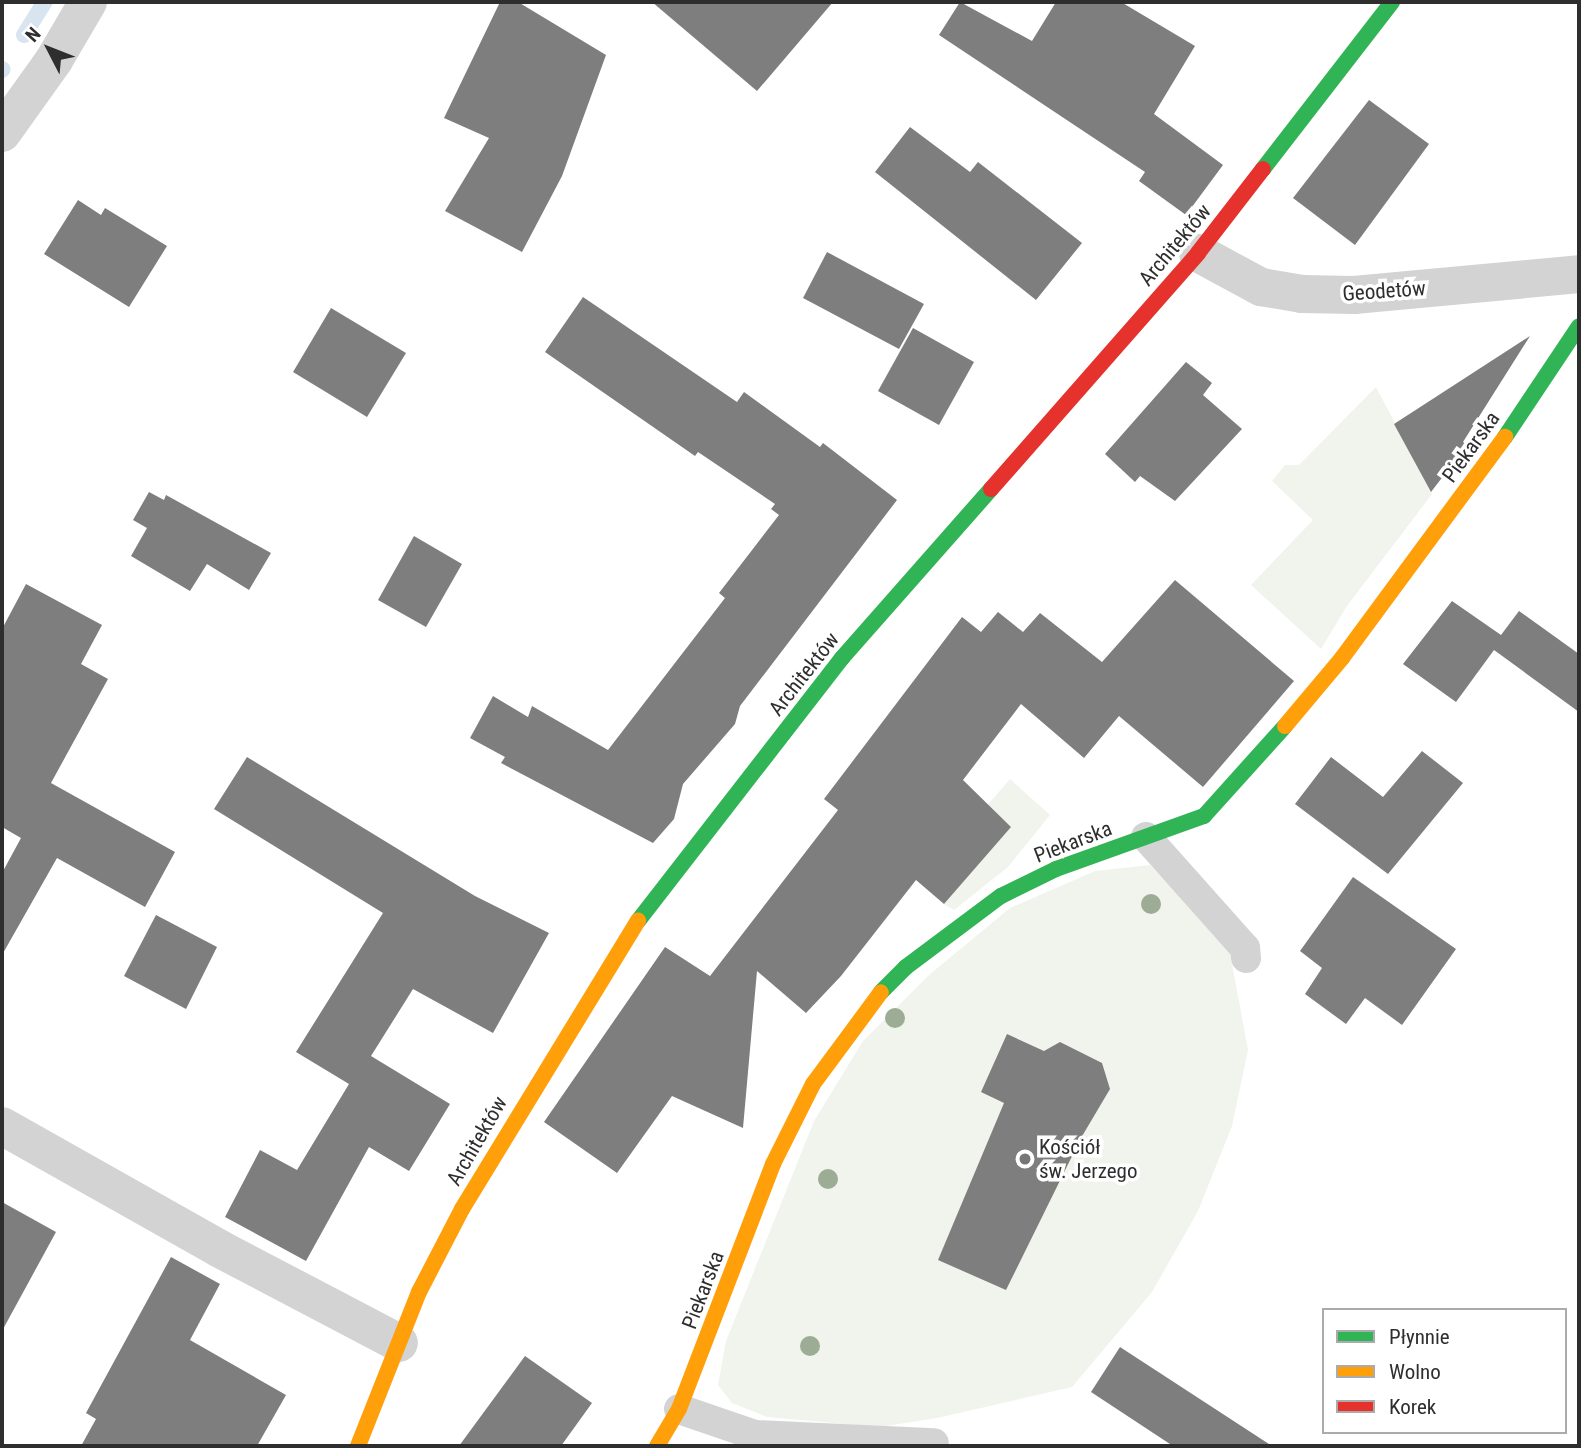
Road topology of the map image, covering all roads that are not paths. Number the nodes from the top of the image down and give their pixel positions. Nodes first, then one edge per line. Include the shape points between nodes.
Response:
1 (88, 2) edge
2 (1392, 2) edge
3 (2, 133) edge
4 (1198, 253) junction
5 (1579, 274) edge
6 (1579, 326) edge
7 (1146, 837) junction
8 (1246, 958) dead end
9 (2, 1126) edge
10 (398, 1343) junction
11 (679, 1409) junction
12 (934, 1443) dead end
13 (664, 1444) edge
14 (358, 1446) edge

1 - 3 street
2 - 4 street, Architektów
4 - 5 street, Geodetów via 1261,287 1301,294 1354,295
4 - 10 street, Architektów via 842,658 635,925 494,1150 424,1282
6 - 7 street, Piekarska via 1502,441 1342,658 1221,801 1204,816
7 - 8 lane via 1245,948
7 - 11 street, Piekarska via 1056,869 1001,896 906,967 867,1006 813,1084 773,1164
9 - 10 street via 220,1250
10 - 14 street, Architektów
11 - 12 lane via 755,1435
11 - 13 street, Piekarska

